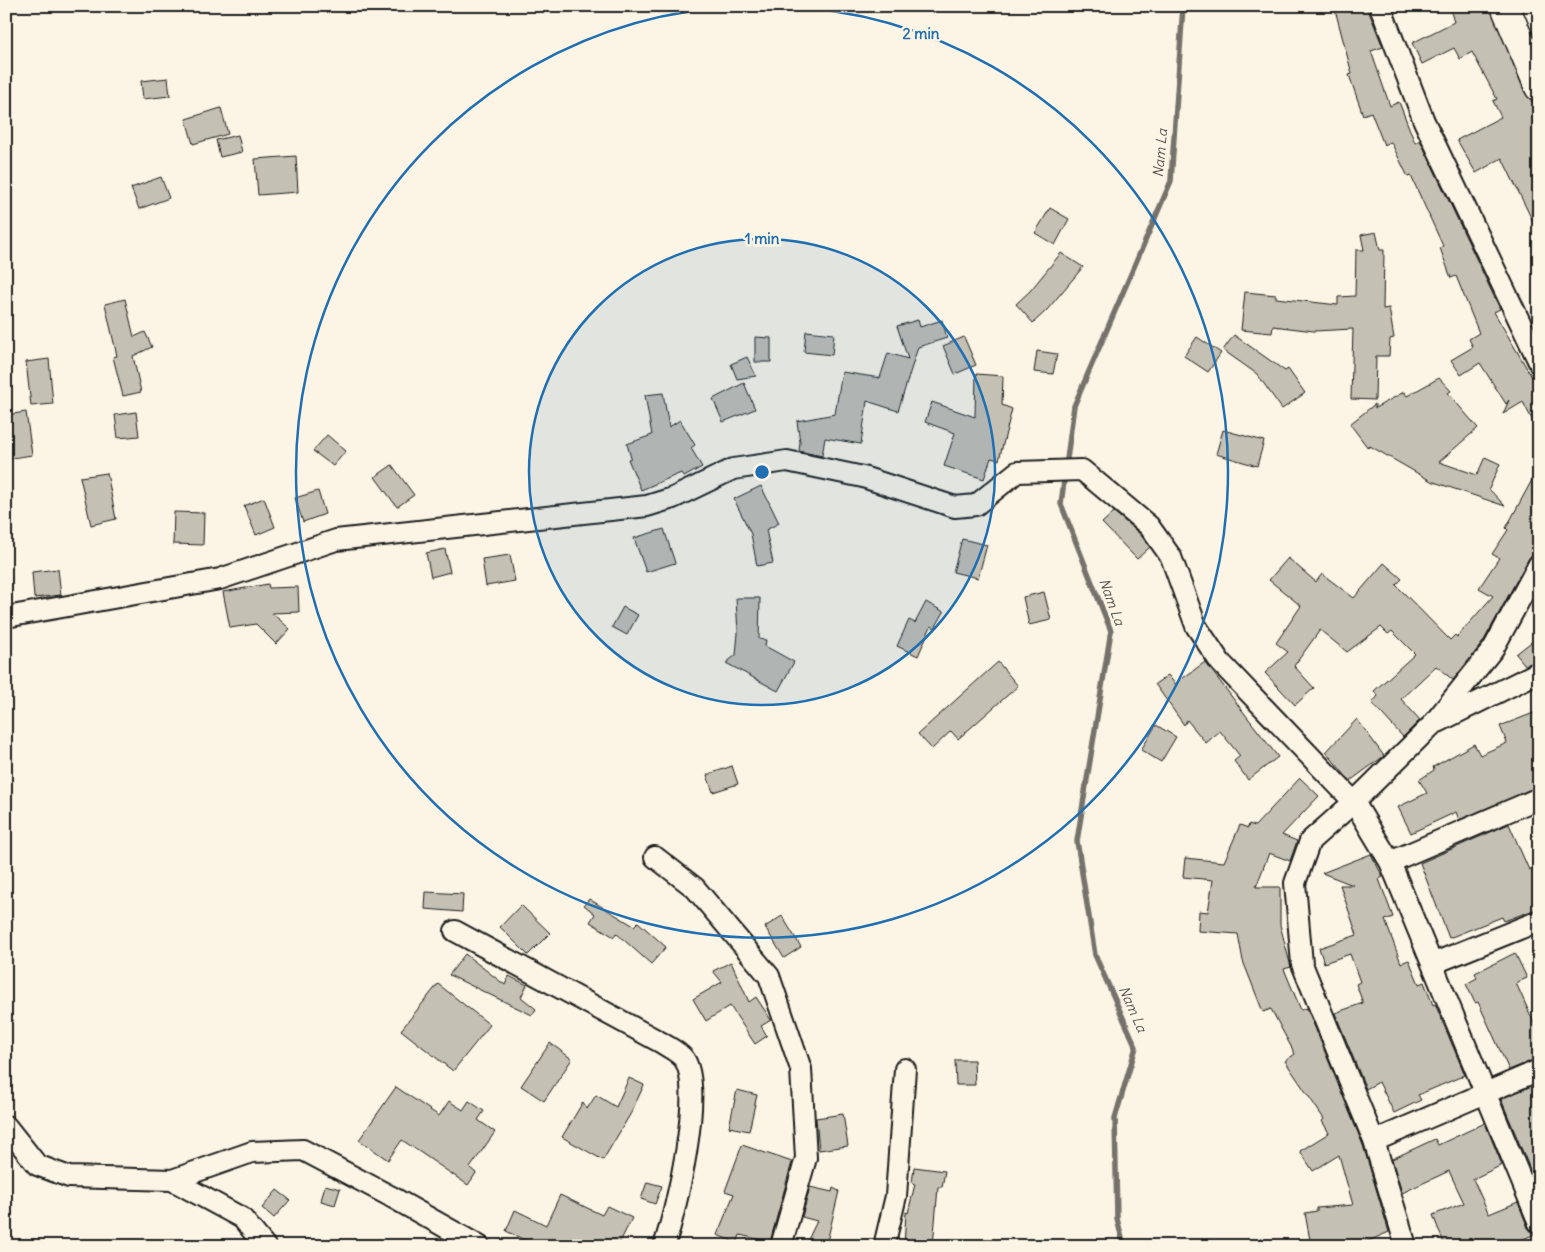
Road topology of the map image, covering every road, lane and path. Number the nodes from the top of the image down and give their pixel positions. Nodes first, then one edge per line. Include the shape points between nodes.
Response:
1 (1380, 6) edge
2 (1505, 6) edge
3 (1539, 87) edge
4 (1539, 362) edge
5 (1539, 564) edge
6 (6, 617) edge
7 (1539, 672) edge
8 (1432, 725) junction
9 (1539, 798) edge
10 (1354, 802) junction
11 (655, 856) dead end
12 (1390, 862) junction
13 (1539, 921) edge
14 (455, 931) dead end
15 (1432, 964) junction
16 (905, 1069) dead end
17 (1539, 1070) edge
18 (1485, 1093) junction
19 (6, 1126) edge
20 (1374, 1141) junction
21 (172, 1180) junction
22 (1539, 1223) edge
23 (265, 1246) edge
24 (479, 1246) edge
25 (664, 1246) edge
26 (781, 1246) edge
27 (884, 1246) edge
28 (1406, 1246) edge

1 - 4 street via 1424,121
2 - 3 main road
5 - 8 street via 1493,649
6 - 10 street via 220,579 336,540 647,506 673,498 733,469 778,462 787,461 863,477 955,507 976,505 1017,472 1082,470 1150,526 1171,557 1196,626 1220,662
7 - 8 street
8 - 10 street
9 - 12 street
10 - 12 street
10 - 20 street via 1310,841 1295,883 1302,964
11 - 26 street via 695,888 769,976 802,1069 806,1158
12 - 15 street
13 - 15 street
14 - 25 street via 662,1043 684,1059 692,1088 688,1147
15 - 18 street
16 - 27 street via 896,1196
17 - 18 street
18 - 20 street
18 - 22 street
19 - 21 street via 37,1165 69,1177
20 - 28 street
21 - 23 street via 242,1218
21 - 24 street via 252,1152 303,1150

